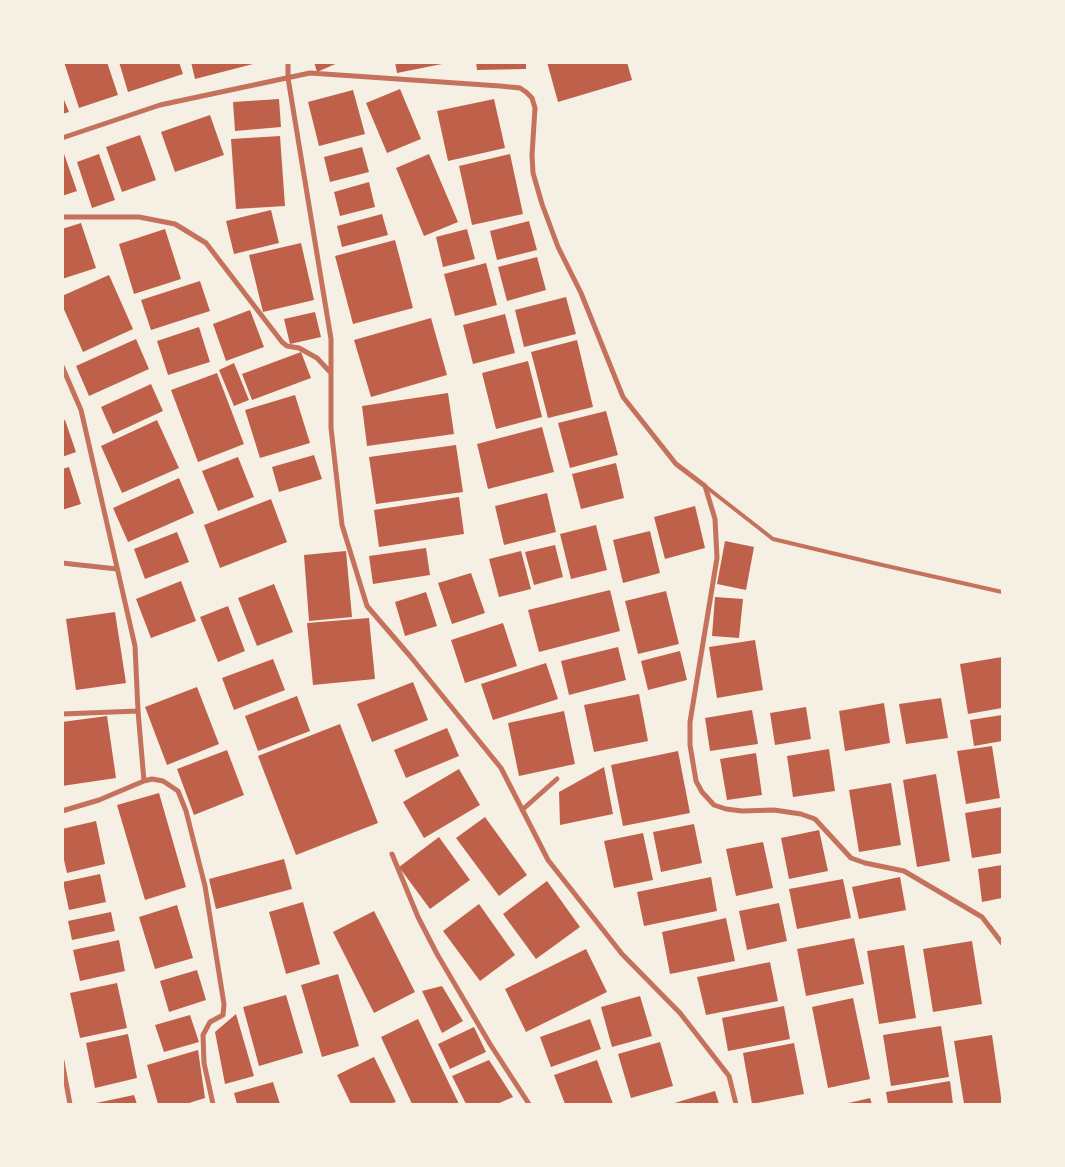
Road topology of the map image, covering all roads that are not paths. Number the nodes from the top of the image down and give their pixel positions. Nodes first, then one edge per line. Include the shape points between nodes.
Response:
1 (288, 62) edge
2 (288, 78) junction
3 (62, 138) edge
4 (62, 217) edge
5 (62, 366) edge
6 (332, 373) junction
7 (705, 486) junction
8 (62, 563) edge
9 (117, 569) junction
10 (1002, 592) edge
11 (138, 710) junction
12 (62, 714) edge
13 (557, 779) dead end
14 (144, 781) junction
15 (522, 810) junction
16 (62, 812) edge
17 (392, 854) dead end
18 (1002, 943) edge
19 (62, 1061) edge
20 (70, 1104) edge
21 (213, 1104) edge
22 (530, 1104) edge
23 (736, 1104) edge

1 - 2 street
2 - 3 street via 160,105
2 - 6 street via 331,339
2 - 7 street via 310,73 500,86 520,88 532,98 535,108 532,155 542,204 622,397 676,464
4 - 6 street via 139,217 175,224 206,243 282,342 318,358
5 - 9 street via 81,410
6 - 15 street via 331,428 342,525 367,606 501,768
7 - 10 lane via 773,539
7 - 18 street via 715,519 717,558 690,722 696,781 702,792 714,805 726,809 774,810 815,819 851,858 904,871 982,917
8 - 9 street
9 - 11 street via 135,646
11 - 12 street
11 - 14 street
13 - 15 street
14 - 16 street
14 - 21 street via 163,781 178,791 205,886 224,1004 223,1015 210,1022 203,1035 204,1063
15 - 23 street via 548,860 622,954 680,1013 728,1076
17 - 22 street via 437,954
19 - 20 street

